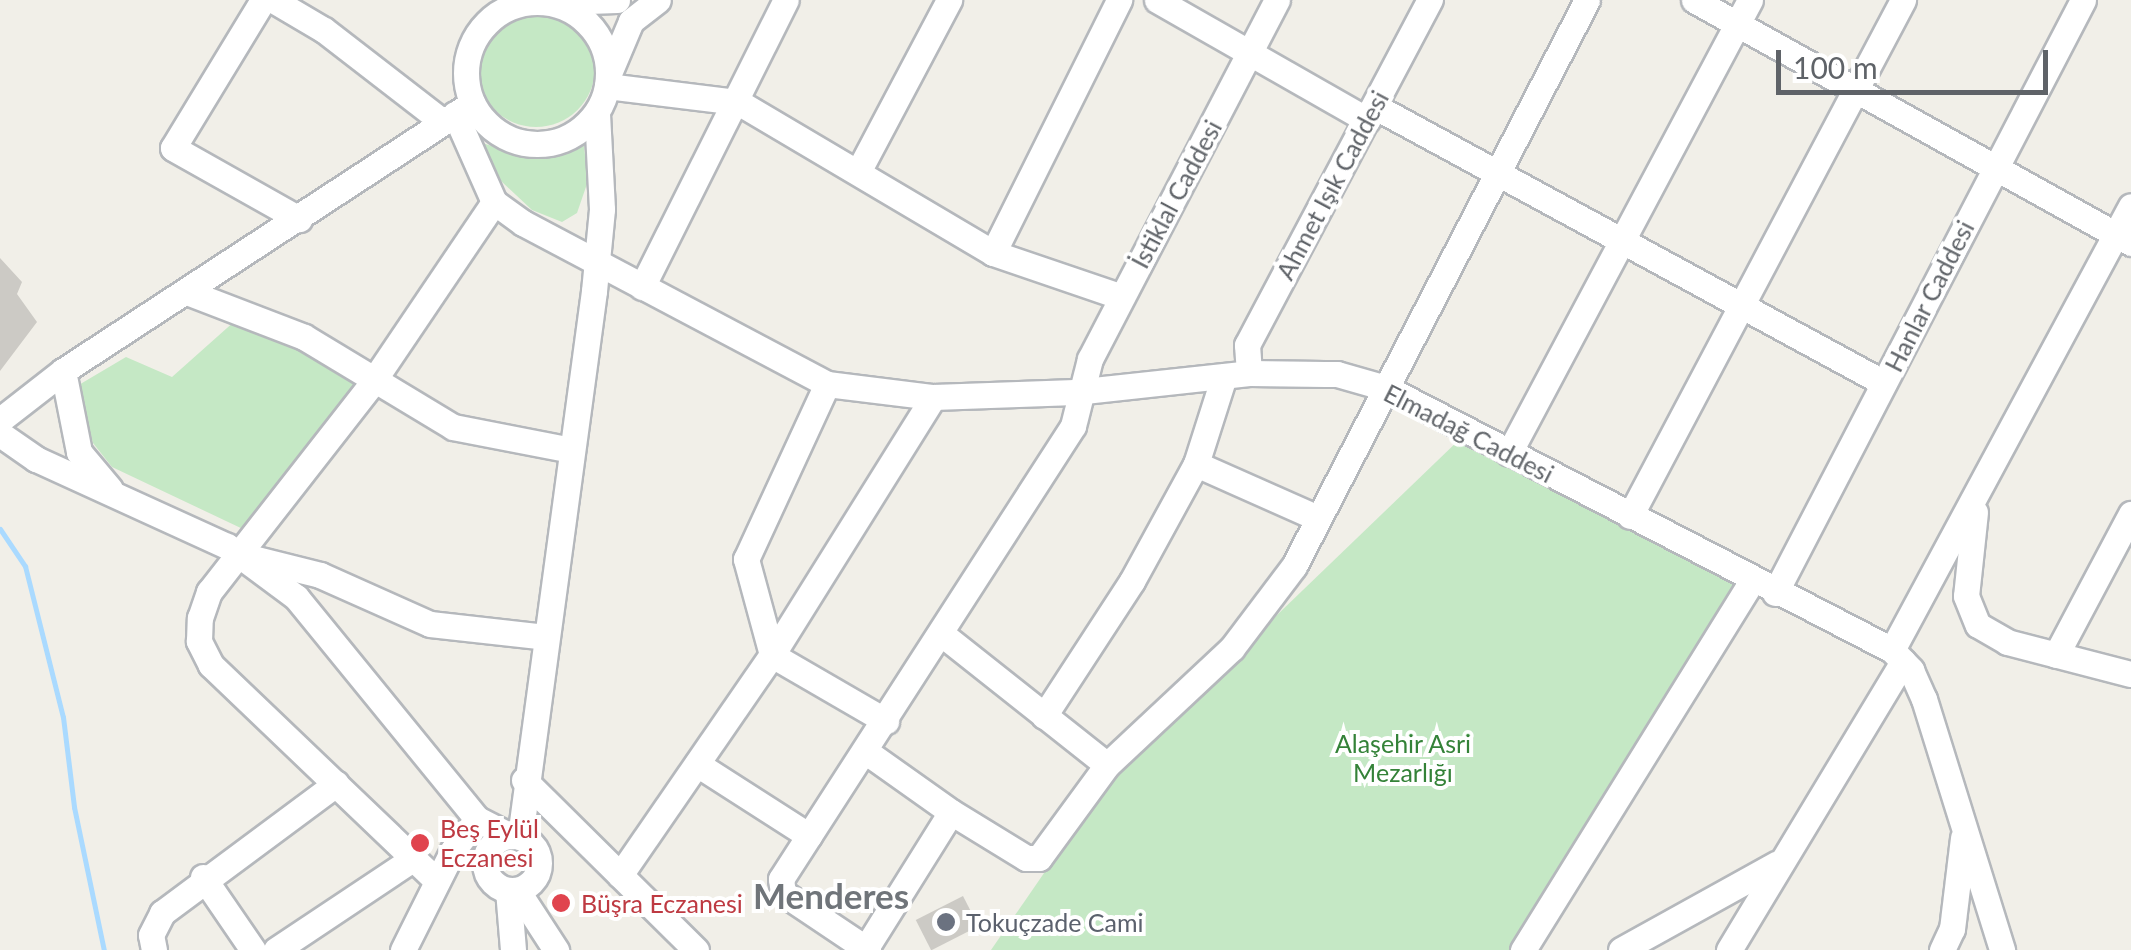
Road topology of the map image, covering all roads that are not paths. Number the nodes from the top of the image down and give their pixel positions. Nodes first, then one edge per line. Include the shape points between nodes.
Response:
1 (264, 0) edge
2 (273, 0) edge
3 (658, 0) edge
4 (786, 0) edge
5 (949, 0) edge
6 (1119, 0) edge
7 (1157, 0) edge
8 (1278, 0) edge
9 (1430, 0) edge
10 (1588, 0) edge
11 (1694, 0) edge
12 (1903, 0) edge
13 (2083, 0) edge
14 (523, 2) edge
15 (629, 7) edge
16 (1744, 12) edge
17 (1250, 51) junction
18 (607, 84) junction
19 (1857, 86) junction
20 (738, 102) junction
21 (596, 112) junction
22 (457, 113) junction
23 (1370, 113) junction
24 (1996, 166) junction
25 (858, 172) junction
26 (1496, 175) junction
27 (494, 202) junction
28 (2131, 206) edge
29 (299, 219) junction
30 (2123, 239) edge
31 (1621, 242) junction
32 (992, 253) junction
33 (596, 263) junction
34 (642, 287) junction
35 (187, 292) junction
36 (1122, 298) junction
37 (1740, 307) junction
38 (63, 371) junction
39 (1236, 375) junction
40 (375, 379) junction
41 (1884, 383) junction
42 (827, 384) junction
43 (1386, 388) junction
44 (1081, 391) junction
45 (933, 397) junction
46 (0, 420) edge
47 (0, 434) edge
48 (572, 450) junction
49 (1509, 452) junction
50 (1196, 464) junction
51 (1979, 487) junction
52 (114, 492) junction
53 (2131, 514) edge
54 (1630, 516) junction
55 (1318, 518) junction
56 (237, 554) junction
57 (1752, 580) junction
58 (1776, 592) junction
59 (943, 635) junction
60 (545, 637) junction
61 (772, 655) junction
62 (2056, 655) junction
63 (1897, 656) junction
64 (2131, 674) edge
65 (1044, 716) junction
66 (886, 721) junction
67 (866, 751) junction
68 (697, 764) junction
69 (1107, 765) junction
70 (524, 780) junction
71 (336, 784) junction
72 (951, 812) junction
73 (477, 819) junction
74 (1964, 830) junction
75 (809, 836) junction
76 (516, 837) junction
77 (414, 858) junction
78 (1783, 860) junction
79 (486, 864) junction
80 (538, 873) junction
81 (620, 875) junction
82 (203, 877) junction
83 (438, 881) junction
84 (512, 890) junction
85 (1987, 904) junction
86 (1947, 939) edge
87 (553, 944) edge
88 (867, 949) edge
89 (154, 950) edge
90 (253, 950) edge
91 (276, 950) edge
92 (404, 950) edge
93 (513, 950) edge
94 (696, 950) edge
95 (1523, 950) edge
96 (1621, 950) edge
97 (1728, 950) edge
98 (2007, 950) edge

1 - 29 street via 173,148
2 - 22 street
3 - 15 street
4 - 20 street
5 - 25 street
6 - 32 street
7 - 17 street
8 - 17 street, İstiklal Caddesi
9 - 23 street, Ahmet Işık Caddesi
10 - 26 street
11 - 16 street
12 - 19 street
13 - 24 street, Hanlar Caddesi
14 - 15 street
14 - 18 street via 561,5 590,26 606,57
14 - 22 street via 495,14 473,43
15 - 18 street
16 - 19 street
16 - 31 street
17 - 23 street
17 - 36 street, İstiklal Caddesi
18 - 20 street
18 - 21 street
19 - 24 street
19 - 37 street
20 - 25 street
20 - 34 street
21 - 22 street via 582,128 542,144 501,135
21 - 33 street
22 - 27 street
22 - 29 street
23 - 26 street
23 - 39 street, Ahmet Işık Caddesi
24 - 30 street
24 - 41 street, Hanlar Caddesi
25 - 32 street
26 - 31 street
26 - 43 street
27 - 33 street, Elmadağ Caddesi
27 - 40 street
28 - 30 street
29 - 35 street
30 - 51 street
31 - 37 street
31 - 49 street
32 - 36 street
33 - 34 street, Elmadağ Caddesi
33 - 48 street
34 - 42 street, Elmadağ Caddesi
35 - 38 street
35 - 40 street via 304,337
36 - 44 street, İstiklal Caddesi
37 - 41 street
37 - 54 street
38 - 46 street
38 - 52 street via 79,452
39 - 43 street, Elmadağ Caddesi via 1337,374
39 - 44 street, Elmadağ Caddesi
39 - 50 street, Ahmet Işık Caddesi
40 - 48 street via 453,426
40 - 56 street
41 - 58 street, Hanlar Caddesi
42 - 45 street, Elmadağ Caddesi
42 - 61 street via 746,558
43 - 49 street, Elmadağ Caddesi
43 - 55 street
44 - 45 street, Elmadağ Caddesi
44 - 59 street, İstiklal Caddesi via 1073,426
45 - 61 street
47 - 52 street via 36,459
48 - 60 street
49 - 54 street, Elmadağ Caddesi
50 - 55 street
50 - 65 street, Ahmet Işık Caddesi via 1132,581
51 - 62 street via 1965,562 1966,596 1978,626
51 - 63 street
52 - 56 street
53 - 62 street
54 - 57 street, Elmadağ Caddesi
55 - 69 street via 1270,602 1232,648
56 - 60 street via 320,575 430,624
56 - 71 street via 209,592 199,641 211,665
56 - 73 street via 296,597 346,652
57 - 58 street, Elmadağ Caddesi
57 - 95 street
58 - 63 street, Elmadağ Caddesi
59 - 65 street
59 - 66 street, İstiklal Caddesi
60 - 70 street
61 - 66 street
61 - 68 street
62 - 64 street
63 - 74 street via 1924,699
63 - 78 street
65 - 69 street
66 - 67 street, İstiklal Caddesi
67 - 72 street
67 - 75 street, İstiklal Caddesi
68 - 75 street
68 - 81 street
69 - 72 street via 1039,858 1026,858
70 - 76 street
70 - 81 street
71 - 77 street
71 - 82 street
72 - 88 street
73 - 76 street
73 - 79 street
73 - 83 street
74 - 85 street
74 - 86 street
75 - 88 street, İstiklal Caddesi via 781,878 783,893
76 - 79 street via 496,842
76 - 80 street via 538,854
77 - 83 street
77 - 91 street
78 - 96 street
78 - 97 street
79 - 84 street via 492,881
80 - 84 street
80 - 87 street
81 - 94 street
82 - 89 street via 162,913 151,935
82 - 90 street
83 - 92 street
84 - 87 street
84 - 93 street
85 - 86 street
85 - 98 street

